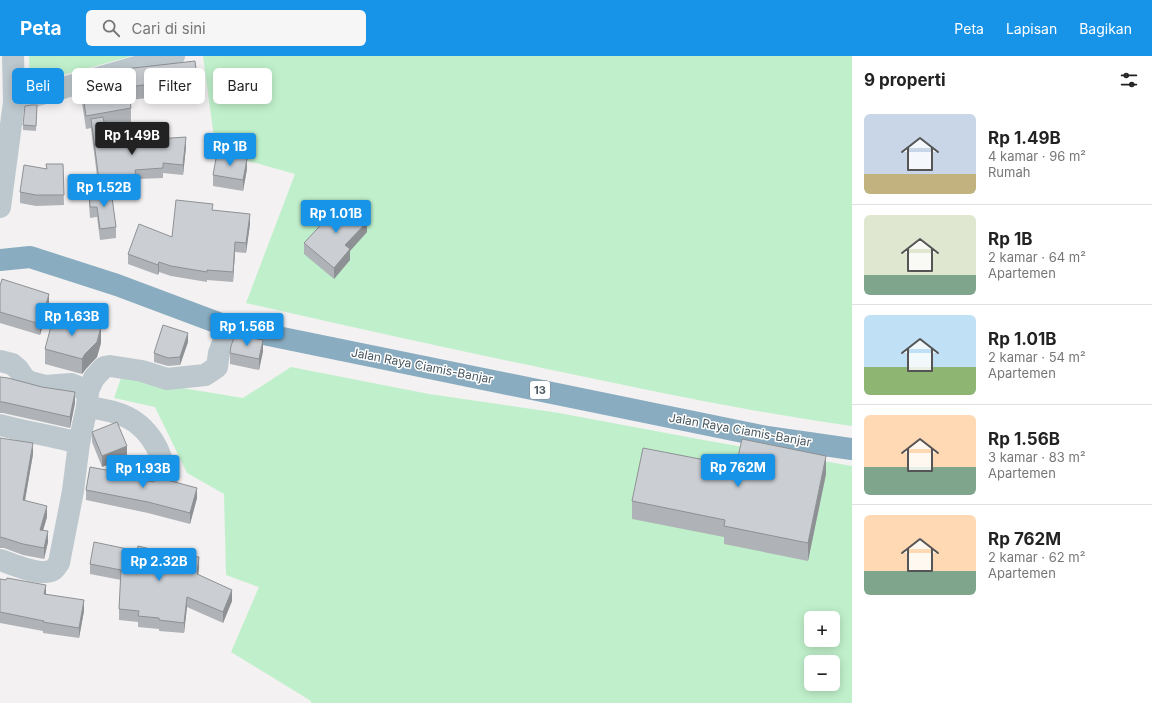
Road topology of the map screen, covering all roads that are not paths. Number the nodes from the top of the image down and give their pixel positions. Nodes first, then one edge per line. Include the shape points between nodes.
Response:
1 (13, 56) edge
2 (174, 56) edge
3 (13, 68) edge
4 (64, 88) edge
5 (14, 104) edge
6 (0, 207) edge
7 (0, 260) edge
8 (229, 327) junction
9 (0, 361) edge
10 (87, 399) junction
11 (0, 425) edge
12 (79, 443) junction
13 (852, 449) edge
14 (168, 477) dead end
15 (0, 560) edge

1 - 3 street
2 - 4 street
5 - 6 street
7 - 8 highway, Jalan Raya Ciamis-Banjar / 13 via 30,257 117,284
8 - 10 street via 217,367 205,375 167,379 142,370 104,367 94,378
8 - 13 highway, Jalan Raya Ciamis-Banjar / 13 via 767,436
9 - 10 street via 12,364 30,382 45,386 71,384
10 - 12 street
10 - 14 street via 108,410 124,414 142,427 156,446
11 - 12 street
12 - 15 street via 59,563 53,570 36,572

